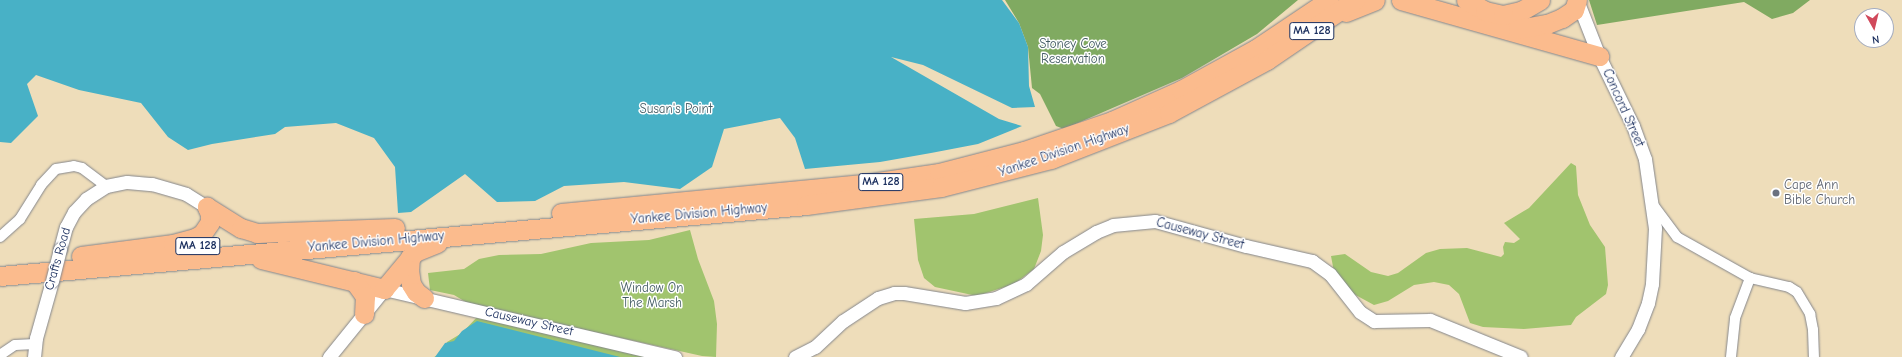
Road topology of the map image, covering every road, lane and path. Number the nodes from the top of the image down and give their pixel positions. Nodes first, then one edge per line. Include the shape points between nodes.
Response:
1 (1329, 0) edge
2 (1355, 0) edge
3 (1375, 0) edge
4 (1401, 0) edge
5 (1466, 0) edge
6 (1554, 0) edge
7 (1577, 0) edge
8 (1536, 4) edge
9 (1513, 30) junction
10 (1599, 56) junction
11 (1268, 60) junction
12 (106, 186) junction
13 (1651, 202) junction
14 (207, 207) junction
15 (558, 226) junction
16 (395, 228) junction
17 (0, 237) edge
18 (80, 256) junction
19 (410, 257) junction
20 (153, 262) junction
21 (0, 264) edge
22 (0, 276) edge
23 (1750, 278) junction
24 (354, 281) junction
25 (384, 289) junction
26 (424, 298) junction
27 (364, 314) junction
28 (35, 350) edge
29 (0, 355) edge
30 (329, 357) edge
31 (675, 357) edge
32 (795, 357) edge
33 (1521, 357) edge
34 (1621, 357) edge
35 (1731, 357) edge
36 (1814, 357) edge

1 - 16 highway, Yankee Division Highway / MA 128 via 1223,69 1154,103 1058,141 977,164 840,188
2 - 11 highway, Yankee Division Highway / MA 128
3 - 11 highway via 1351,9
4 - 9 highway
5 - 8 highway via 1479,9 1497,14 1510,14
6 - 8 highway
7 - 9 highway via 1574,10 1555,21 1528,29
7 - 10 street, Concord Street
9 - 10 highway
10 - 13 street, Concord Street via 1633,126 1645,159
11 - 15 highway, Yankee Division Highway / MA 128 via 1195,100 1141,125 1051,159 973,180 862,200
12 - 14 street, Crafts Road via 127,182 152,184 186,194
12 - 17 street via 82,168 74,166 56,169 41,185 23,215
12 - 28 street, Crafts Road, bridge via 86,199 74,212 66,227
13 - 23 street via 1677,237
13 - 34 street, Concord Street via 1655,228 1652,284 1644,316
14 - 16 highway via 240,228 262,233
14 - 18 highway via 210,222 202,234 195,238 174,244
15 - 19 highway via 433,244 419,249
15 - 20 highway, Yankee Division Highway / MA 128
16 - 18 highway, Yankee Division Highway / MA 128
18 - 21 highway, Yankee Division Highway / MA 128
19 - 25 highway
19 - 26 highway via 411,284
20 - 22 highway, Yankee Division Highway / MA 128
20 - 24 highway via 263,259
23 - 35 street via 1735,318
23 - 36 street via 1797,292 1806,306 1813,330
24 - 25 highway
24 - 27 highway via 365,296
25 - 26 street, Causeway Street
25 - 27 street
26 - 31 street, Causeway Street
27 - 30 street
28 - 29 street, Crafts Road via 15,345
32 - 33 street, Causeway Street via 815,347 863,306 890,294 922,295 965,303 1010,294 1072,246 1113,225 1136,221 1164,222 1246,246 1312,261 1322,266 1341,285 1367,318 1382,322 1430,320

